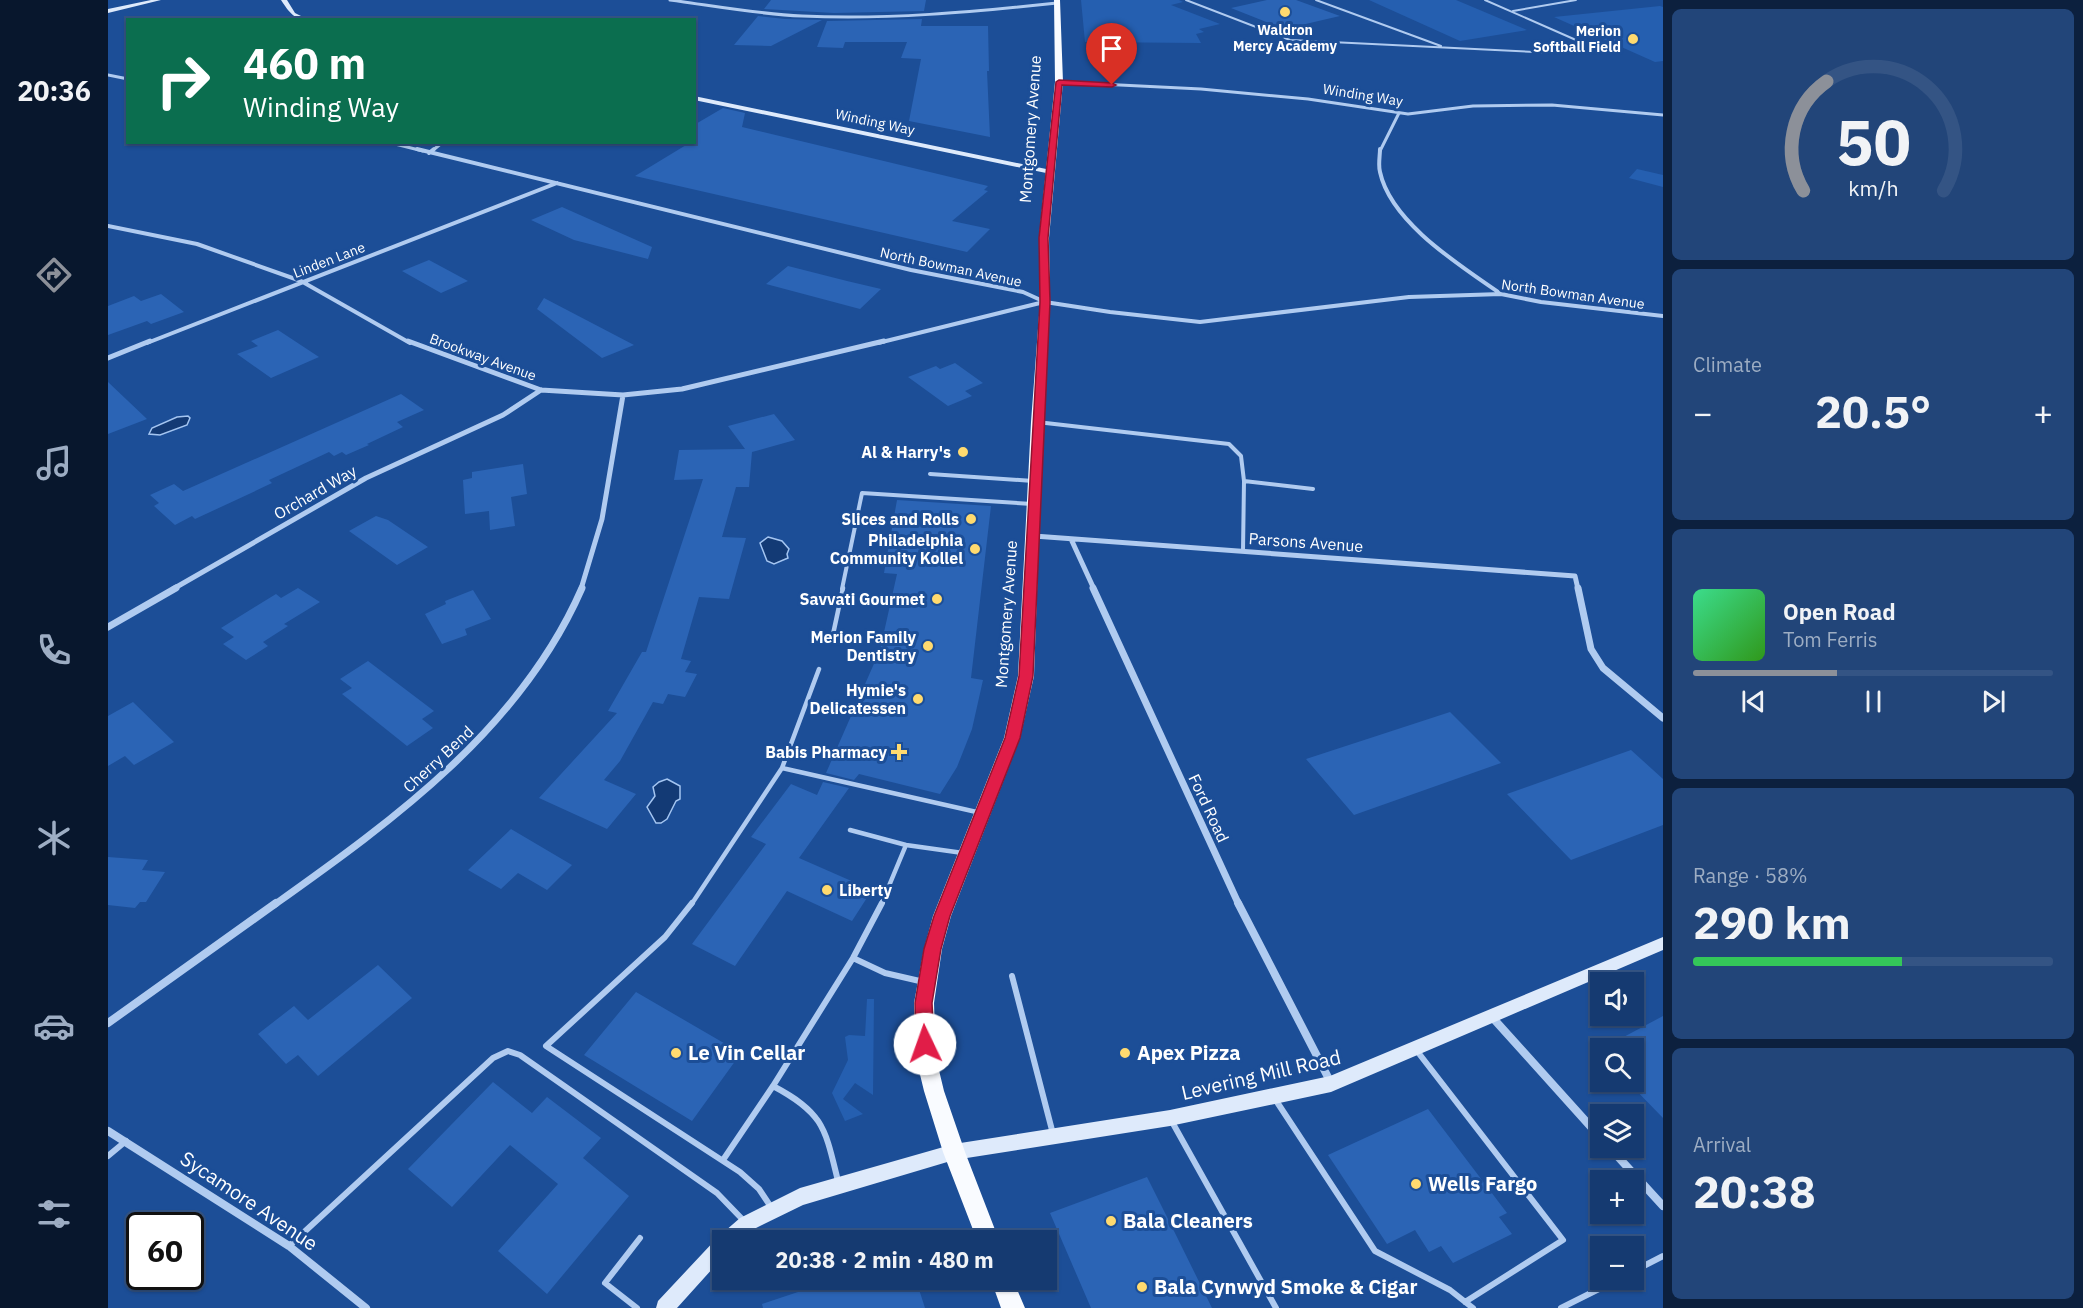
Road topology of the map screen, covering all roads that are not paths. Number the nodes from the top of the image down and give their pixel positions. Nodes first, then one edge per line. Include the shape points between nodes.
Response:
1 (158, 0) edge
2 (284, 0) edge
3 (670, 0) edge
4 (1186, 0) edge
5 (1316, 0) edge
6 (1485, 0) edge
7 (1576, 0) edge
8 (1057, 2) edge
9 (108, 11) edge
10 (1510, 11) junction
11 (302, 18) edge
12 (1445, 48) junction
13 (108, 75) edge
14 (126, 79) edge
15 (1059, 82) junction
16 (696, 98) edge
17 (1399, 113) junction
18 (1663, 115) edge
19 (395, 144) edge
20 (440, 144) edge
21 (429, 153) junction
22 (1051, 172) junction
23 (557, 183) junction
24 (108, 226) edge
25 (302, 282) junction
26 (1502, 294) junction
27 (1045, 302) junction
28 (1663, 316) edge
29 (108, 358) edge
30 (541, 390) junction
31 (623, 396) junction
32 (1037, 422) junction
33 (930, 474) dead end
34 (1035, 481) junction
35 (1244, 481) junction
36 (1313, 489) dead end
37 (1034, 504) junction
38 (1034, 536) junction
39 (1071, 539) junction
40 (1243, 551) junction
41 (108, 627) edge
42 (832, 639) dead end
43 (819, 669) dead end
44 (1663, 718) edge
45 (782, 768) junction
46 (983, 814) junction
47 (850, 830) dead end
48 (906, 845) junction
49 (966, 854) junction
50 (1663, 943) edge
51 (853, 958) junction
52 (1012, 976) dead end
53 (926, 982) junction
54 (1492, 1017) junction
55 (108, 1023) edge
56 (1415, 1048) junction
57 (1331, 1084) junction
58 (773, 1086) junction
59 (1274, 1097) junction
60 (1170, 1118) junction
61 (1590, 1126) edge
62 (108, 1131) edge
63 (1054, 1136) junction
64 (126, 1141) junction
65 (954, 1152) junction
66 (108, 1156) edge
67 (1619, 1158) edge
68 (723, 1160) junction
69 (839, 1185) junction
70 (1663, 1206) edge
71 (773, 1210) junction
72 (746, 1224) junction
73 (739, 1230) edge
74 (984, 1230) edge
75 (640, 1238) dead end
76 (289, 1246) junction
77 (712, 1256) edge
78 (1663, 1256) edge
79 (1644, 1266) edge
80 (1006, 1290) edge
81 (1597, 1290) edge
82 (1465, 1302) junction
83 (366, 1308) edge
84 (637, 1308) edge
85 (664, 1308) edge
86 (1013, 1308) edge
87 (1276, 1308) edge
88 (1473, 1308) edge
89 (1562, 1308) edge

1 - 9 street
2 - 11 street via 293,14
3 - 8 street via 745,11 856,17 944,15
4 - 12 lane via 1287,39
5 - 12 lane
6 - 10 lane
7 - 10 lane
8 - 15 main road, Montgomery Avenue
10 - 12 lane via 1576,40 1578,49 1555,53
13 - 14 street
15 - 17 street, Winding Way via 1237,92
15 - 22 main road, Montgomery Avenue
16 - 22 street, Winding Way
17 - 18 street, Winding Way via 1473,106 1552,105
17 - 26 street via 1380,150 1380,179 1410,223 1431,244
19 - 21 street, North Bowman Avenue
20 - 21 street
21 - 23 street, North Bowman Avenue
22 - 27 main road, Montgomery Avenue via 1044,238
23 - 25 street, Linden Lane
23 - 27 street, North Bowman Avenue via 911,270 1023,292
24 - 25 street, Brookway Avenue via 196,244
25 - 29 street, Linden Lane
25 - 30 street, Brookway Avenue via 414,345
26 - 27 street, North Bowman Avenue via 1409,297 1200,322
26 - 28 street, North Bowman Avenue
27 - 31 street, Brookway Avenue via 740,377
27 - 32 main road, Montgomery Avenue
30 - 31 street, Brookway Avenue
30 - 41 street, Orchard Way via 503,415 366,478
31 - 55 street, Cherry Bend via 592,560 560,631 511,706 441,778 381,828
32 - 34 main road, Montgomery Avenue
32 - 35 lane via 1229,444 1240,451
33 - 34 lane
34 - 37 main road, Montgomery Avenue
35 - 36 lane
35 - 40 lane
37 - 38 main road, Montgomery Avenue
37 - 42 lane via 862,493
38 - 39 street, Parsons Avenue
38 - 46 main road, Montgomery Avenue via 1022,704
39 - 40 street, Parsons Avenue
39 - 57 street, Ford Road via 1247,923
40 - 44 street, Parsons Avenue via 1575,576 1591,649 1603,668
43 - 45 lane
45 - 46 lane
45 - 68 lane via 677,924 546,1046
46 - 49 main road, Montgomery Avenue
47 - 48 lane
48 - 49 lane
48 - 51 lane via 878,913
49 - 53 main road, Montgomery Avenue via 942,916
50 - 54 street, Levering Mill Road
51 - 53 lane via 902,979
51 - 58 lane
52 - 63 lane
53 - 65 main road, Montgomery Avenue via 926,1058
54 - 56 street, Levering Mill Road
54 - 61 street
56 - 57 street, Levering Mill Road
56 - 82 lane via 1563,1240
57 - 59 street, Levering Mill Road
58 - 68 lane
58 - 69 lane via 816,1112 826,1133
59 - 60 street, Levering Mill Road
59 - 82 lane via 1375,1251 1450,1290
60 - 63 street, Levering Mill Road
60 - 87 lane
62 - 64 street, Sycamore Avenue
63 - 65 street, Levering Mill Road
64 - 66 lane
64 - 76 street, Sycamore Avenue
65 - 69 street, Levering Mill Road
65 - 74 main road, Montgomery Avenue
67 - 70 street
68 - 71 lane via 759,1189
69 - 71 street, Levering Mill Road
71 - 72 street, Levering Mill Road
72 - 73 street, Levering Mill Road
72 - 76 lane via 717,1193 520,1055 508,1051 493,1058
75 - 84 lane via 605,1283
76 - 83 street, Sycamore Avenue
77 - 85 street
78 - 79 lane
80 - 86 main road
81 - 89 lane
82 - 88 lane

